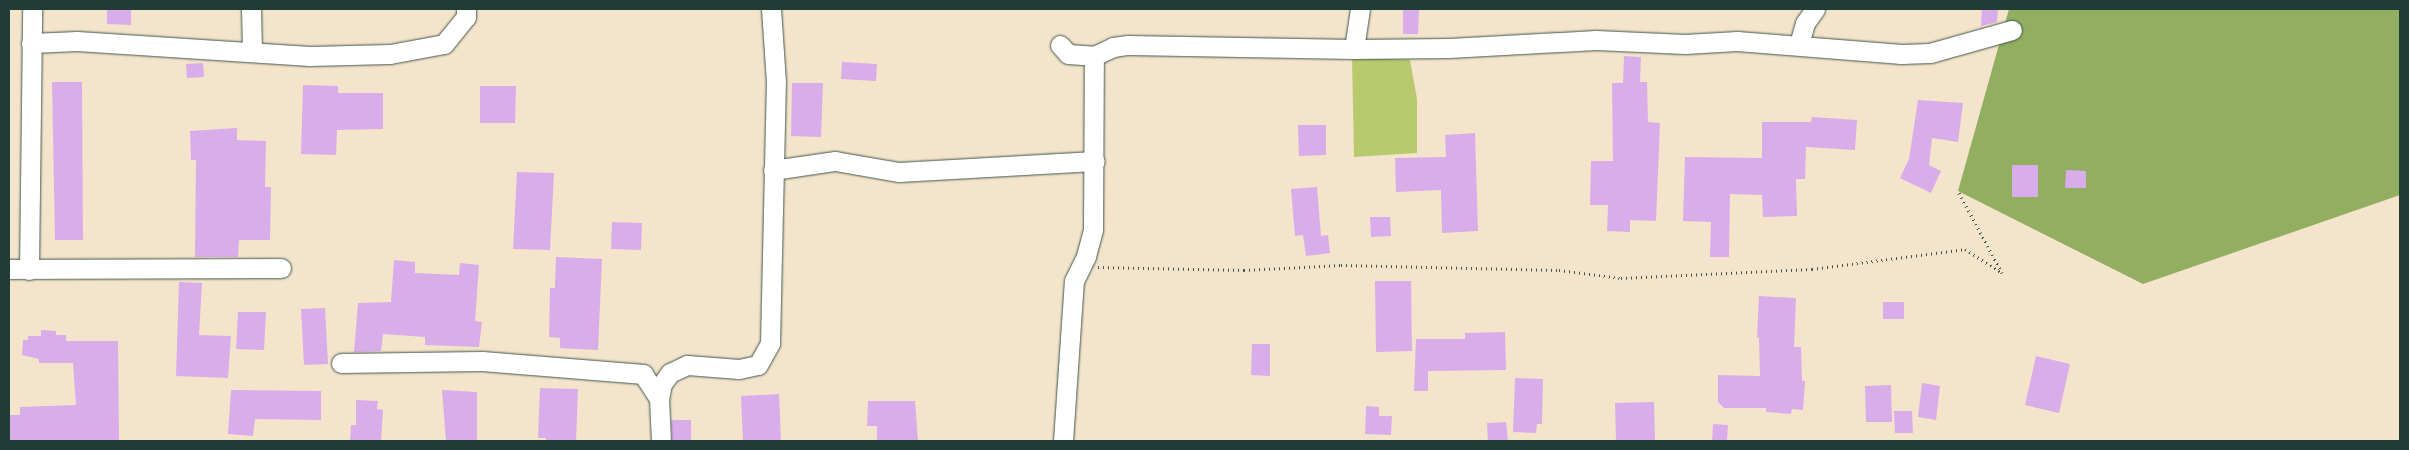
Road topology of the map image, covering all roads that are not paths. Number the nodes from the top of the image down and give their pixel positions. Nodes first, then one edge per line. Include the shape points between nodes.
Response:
1 (32, 9) edge
2 (250, 9) edge
3 (466, 9) edge
4 (771, 9) edge
5 (1360, 9) edge
6 (1815, 9) edge
7 (2012, 30) dead end
8 (31, 43) junction
9 (1799, 44) junction
10 (1060, 45) dead end
11 (1354, 49) junction
12 (252, 50) junction
13 (1094, 56) junction
14 (1095, 161) junction
15 (773, 170) junction
16 (281, 268) dead end
17 (9, 269) edge
18 (29, 270) junction
19 (341, 363) dead end
20 (659, 399) junction
21 (661, 441) edge
22 (1063, 441) edge

1 - 8 street
2 - 12 street
3 - 12 street via 466,17 444,44 390,54 310,56
4 - 15 street via 776,82
5 - 11 street
6 - 9 street via 1805,24
7 - 9 street via 1930,53 1870,53
8 - 12 street via 77,41 192,50
8 - 18 street
9 - 11 street via 1596,40 1449,48
10 - 13 street via 1068,54
11 - 13 street via 1128,45
13 - 14 street
14 - 15 street via 899,172 834,161
14 - 22 street via 1094,229 1074,281
15 - 20 street via 773,321 765,356 758,365 739,369 687,365 670,373 662,384
16 - 18 street
17 - 18 street
19 - 20 street via 482,361 643,374
20 - 21 street

